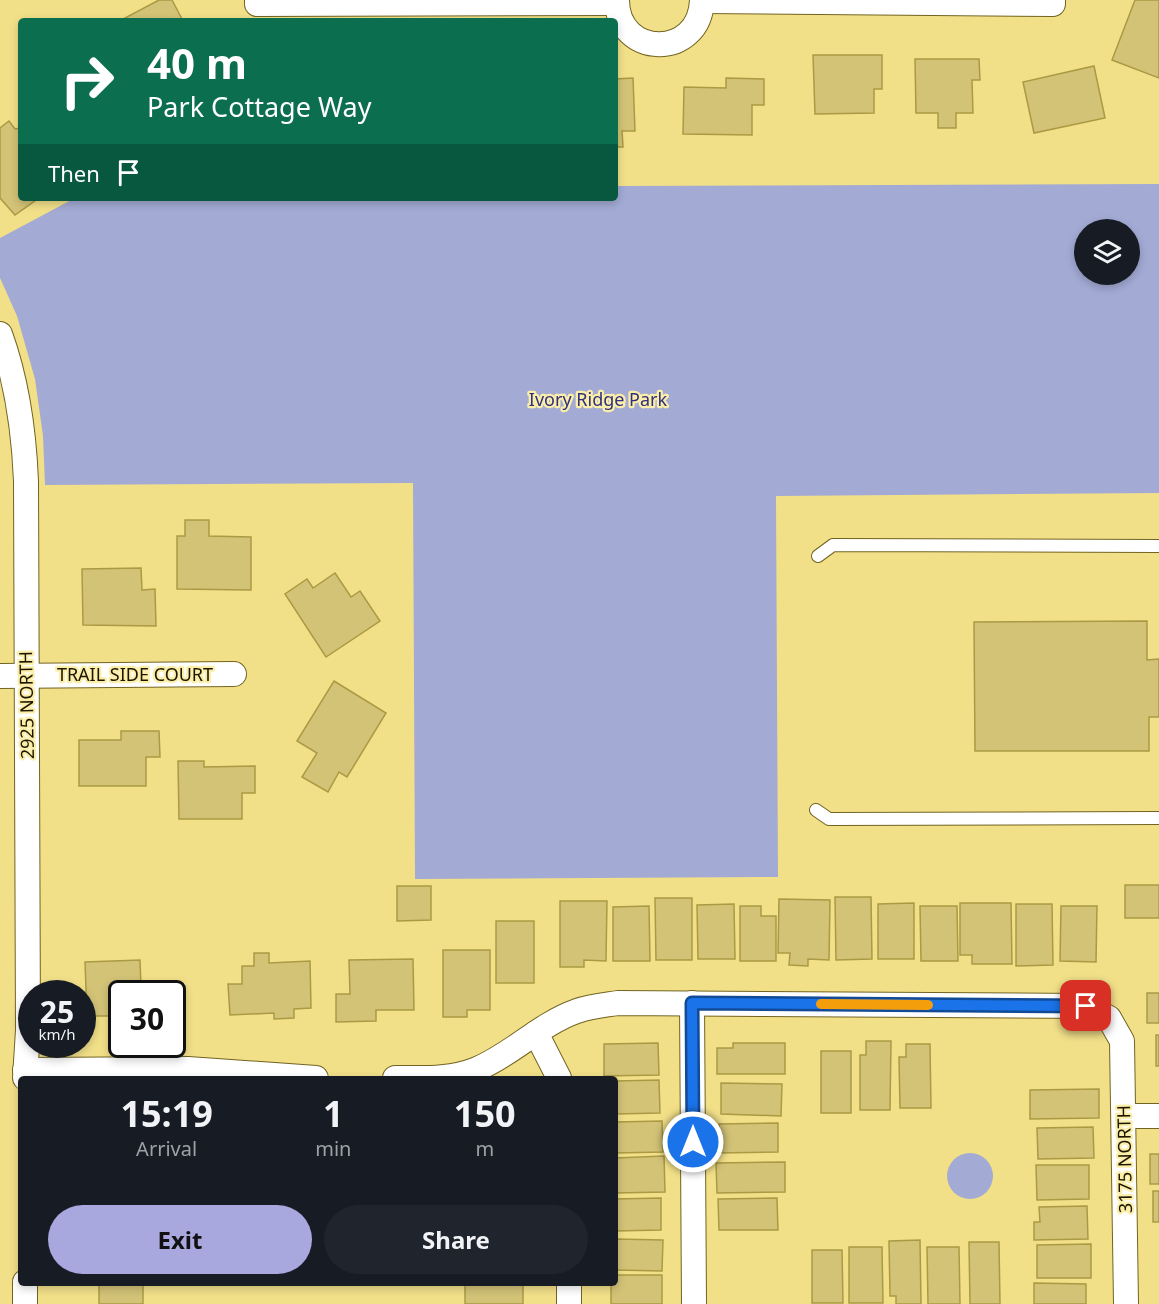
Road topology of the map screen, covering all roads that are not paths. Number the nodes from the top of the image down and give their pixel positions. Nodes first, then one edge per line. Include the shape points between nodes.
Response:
1 (617, 1) edge
2 (703, 1) edge
3 (257, 2) edge
4 (1053, 2) edge
5 (0, 334) edge
6 (1159, 546) edge
7 (818, 556) dead end
8 (234, 674) dead end
9 (0, 676) edge
10 (27, 676) junction
11 (816, 810) dead end
12 (1159, 818) edge
13 (692, 1003) junction
14 (536, 1033) junction
15 (25, 1074) edge
16 (290, 1076) edge
17 (450, 1076) edge
18 (558, 1076) edge
19 (1124, 1116) junction
20 (1159, 1116) edge
21 (25, 1286) edge
22 (569, 1286) edge
23 (25, 1304) edge
24 (569, 1304) edge
25 (694, 1304) edge
26 (1126, 1304) edge

1 - 2 street via 628,31 656,45 676,42 693,30
1 - 3 street
2 - 4 street
5 - 10 street, 2925 NORTH via 9,358 24,440
6 - 7 lane via 833,545
8 - 10 street, TRAIL SIDE COURT
9 - 10 street, TRAIL SIDE COURT
10 - 15 street, 2925 NORTH
11 - 12 lane via 829,819
13 - 14 street via 597,1006 565,1016
13 - 19 street, 3175 NORTH via 1086,1006 1109,1018 1122,1041
13 - 25 street
14 - 17 street via 478,1068
14 - 18 street
15 - 16 street via 198,1069
19 - 20 street
19 - 26 street, 3175 NORTH
21 - 23 street
22 - 24 street

